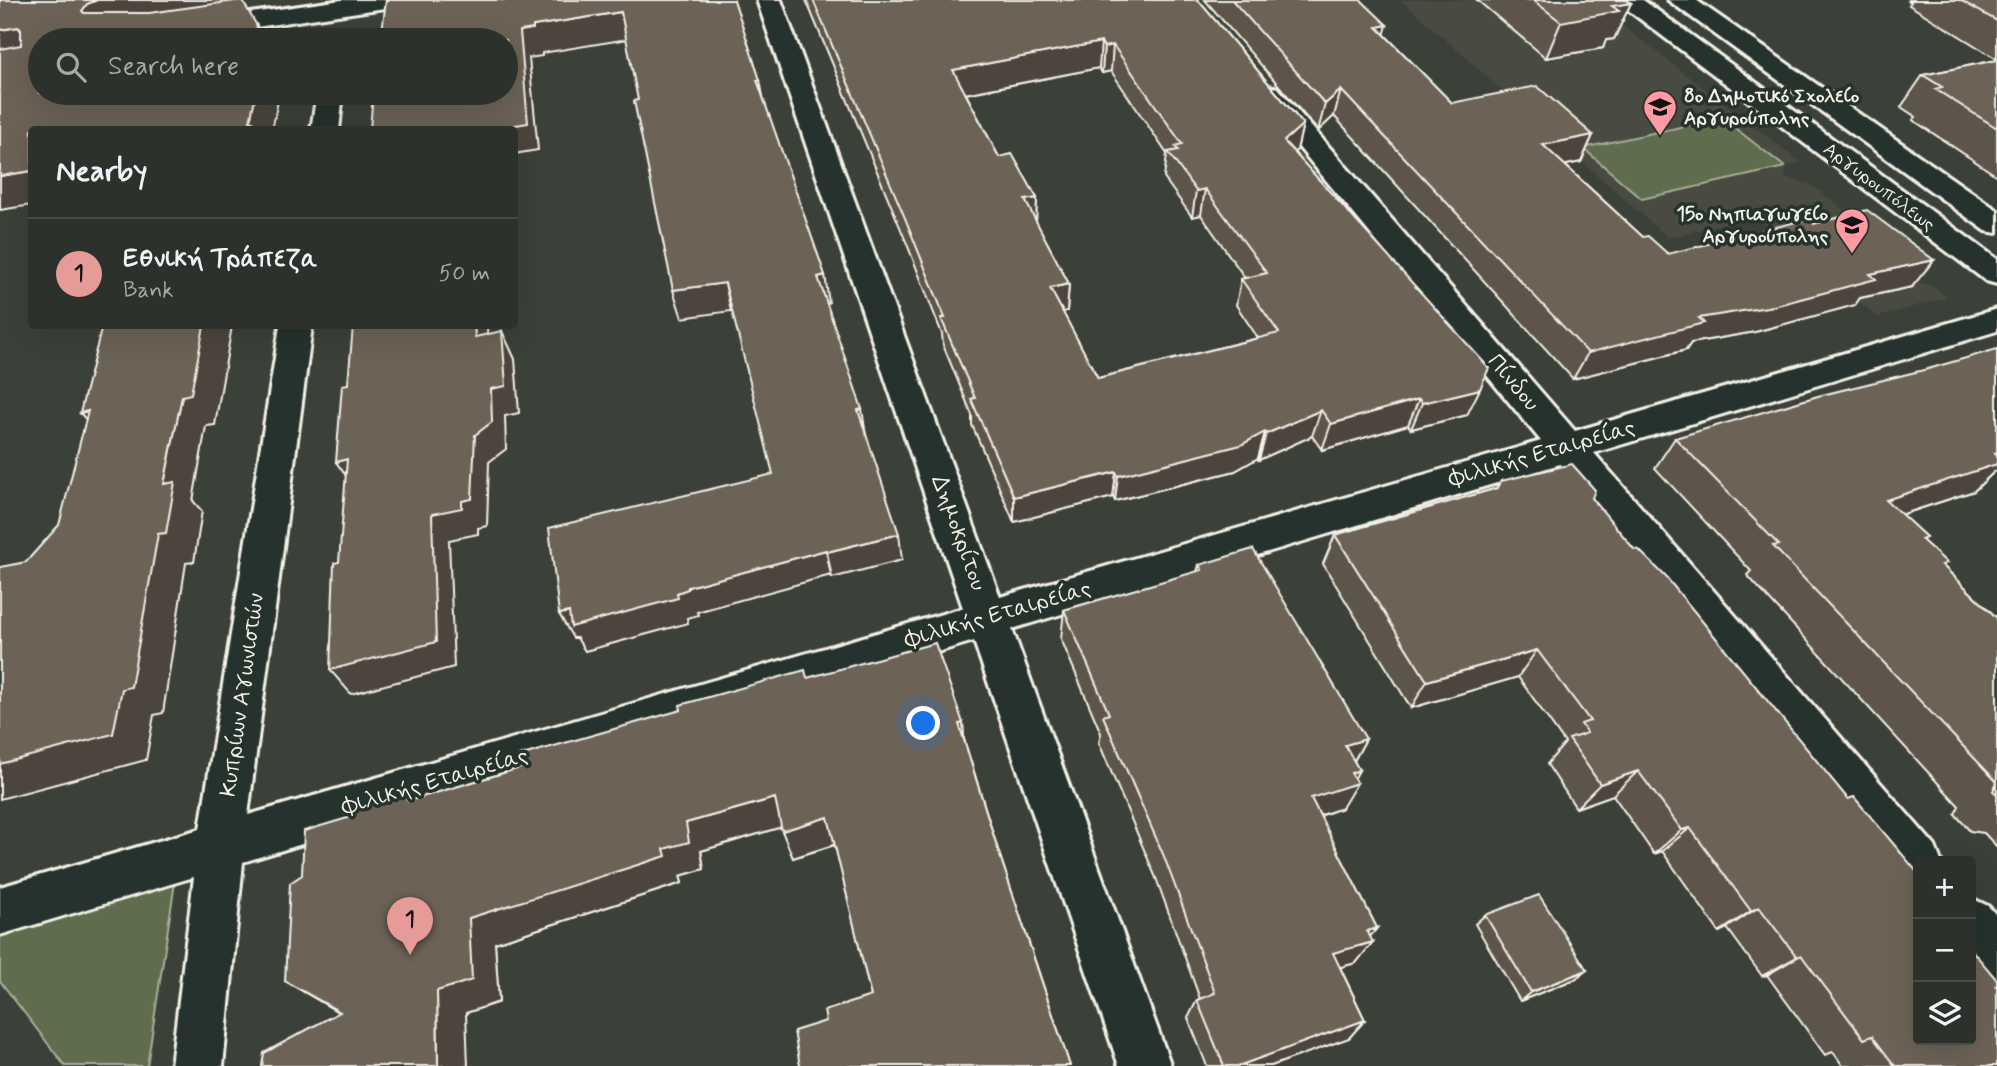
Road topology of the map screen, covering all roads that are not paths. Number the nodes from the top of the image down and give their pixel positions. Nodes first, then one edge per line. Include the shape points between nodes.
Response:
1 (769, 0) edge
2 (1627, 0) edge
3 (1680, 0) edge
4 (400, 6) edge
5 (341, 15) edge
6 (225, 28) edge
7 (277, 28) edge
8 (1252, 75) edge
9 (328, 105) edge
10 (326, 126) edge
11 (1997, 223) edge
12 (1997, 274) edge
13 (1997, 320) edge
14 (296, 329) edge
15 (1567, 447) junction
16 (988, 618) junction
17 (221, 845) junction
18 (1913, 856) edge
19 (0, 911) edge
20 (1976, 929) edge
21 (1997, 954) edge
22 (197, 1066) edge
23 (1145, 1066) edge

1 - 16 street, Δημοκρίτου
2 - 12 street, Αργυρουπόλεως
3 - 11 street, Αργυρουπόλεως
4 - 5 street
5 - 6 street
5 - 7 street
8 - 15 street, Πίνδου
9 - 10 street
13 - 15 street, Φιλικής Εταιρείας
14 - 17 street, Κυπρίων Αγωνιστών
15 - 16 street, Φιλικής Εταιρείας
15 - 18 street, Πίνδου
16 - 17 street, Φιλικής Εταιρείας
16 - 23 street, Δημοκρίτου
17 - 19 street, Φιλικής Εταιρείας
17 - 22 street, Κυπρίων Αγωνιστών
20 - 21 street

